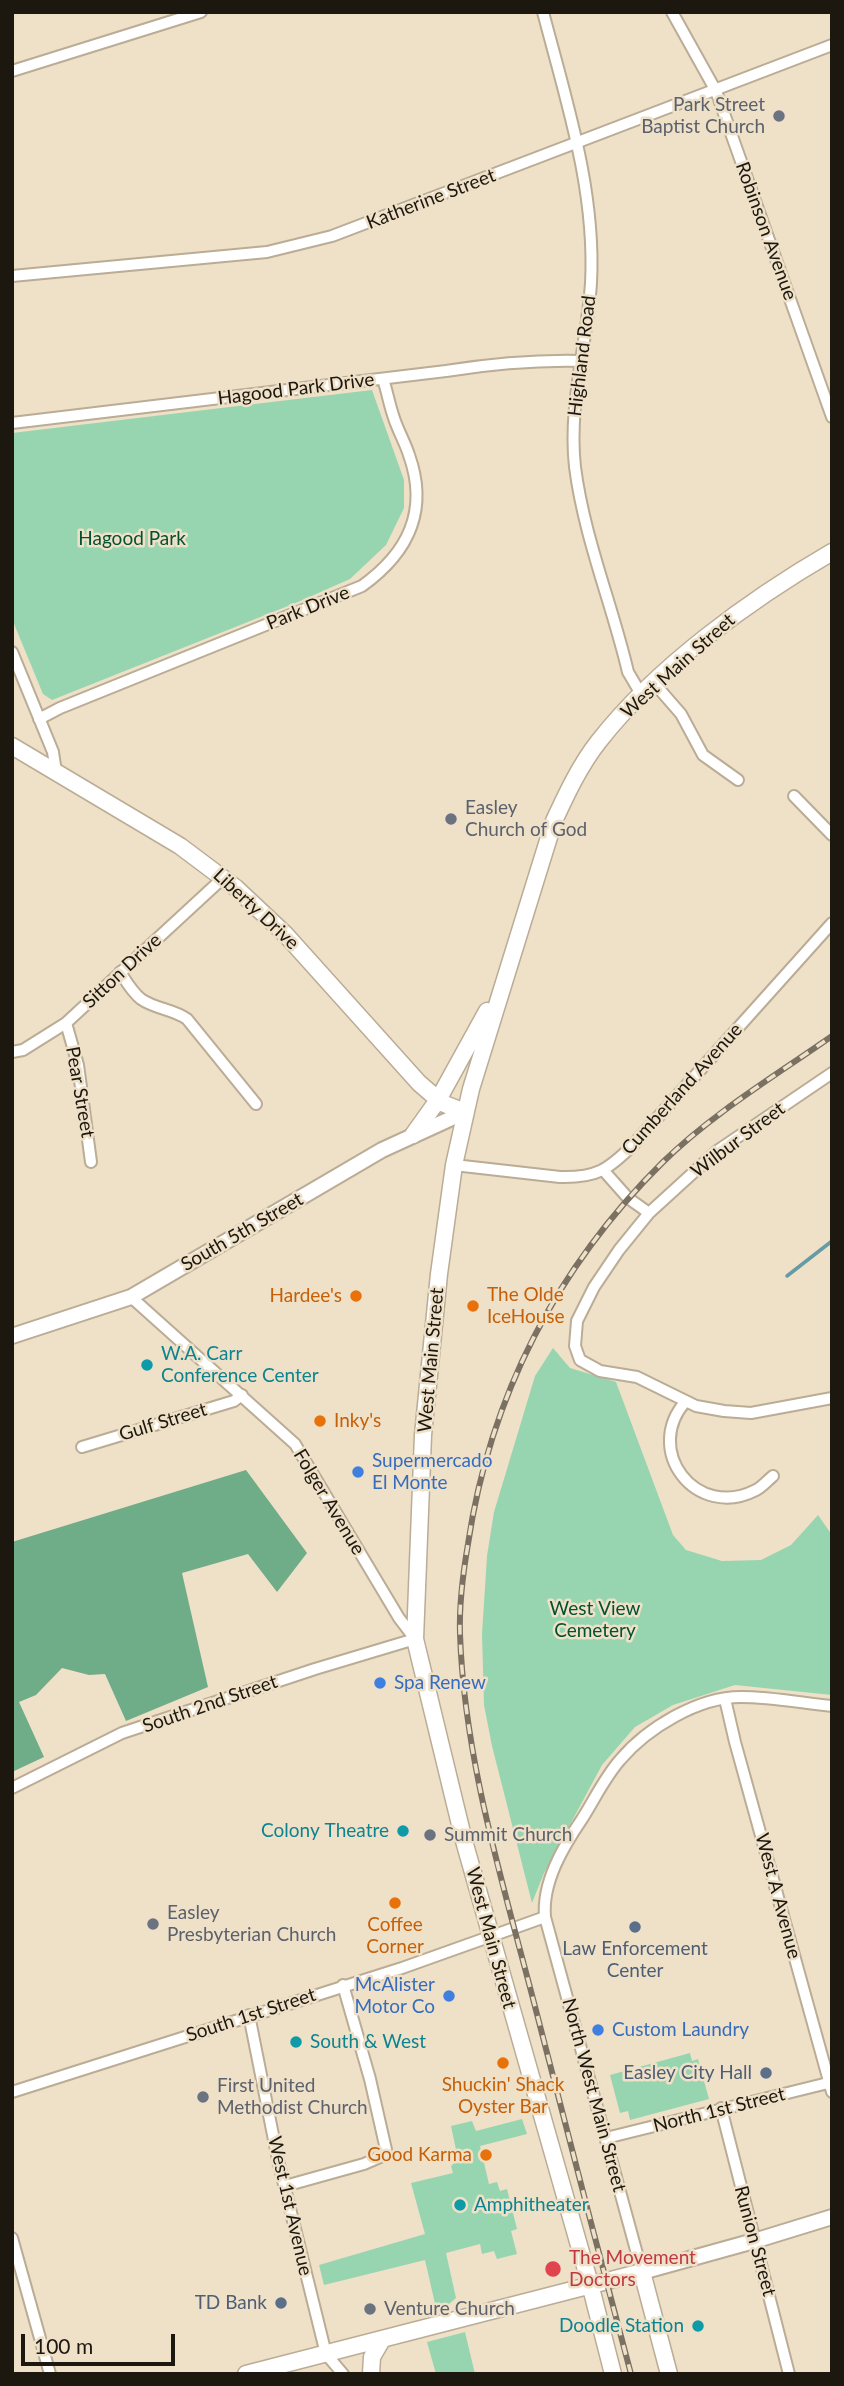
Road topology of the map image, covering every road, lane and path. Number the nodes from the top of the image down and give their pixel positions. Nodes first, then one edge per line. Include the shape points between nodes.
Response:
1 (201, 12) edge
2 (543, 12) edge
3 (672, 12) edge
4 (832, 45) edge
5 (12, 71) edge
6 (716, 91) junction
7 (576, 142) junction
8 (12, 276) edge
9 (580, 361) junction
10 (383, 379) junction
11 (832, 417) edge
12 (12, 423) edge
13 (832, 552) edge
14 (12, 652) edge
15 (654, 683) junction
16 (641, 694) junction
17 (39, 719) junction
18 (12, 746) edge
19 (56, 772) junction
20 (738, 780) dead end
21 (794, 796) dead end
22 (832, 835) edge
23 (223, 878) junction
24 (832, 923) edge
25 (120, 972) junction
26 (505, 978) junction
27 (66, 1023) junction
28 (12, 1052) edge
29 (832, 1073) edge
30 (438, 1100) junction
31 (257, 1104) dead end
32 (465, 1112) junction
33 (413, 1135) junction
34 (91, 1161) dead end
35 (454, 1165) junction
36 (604, 1171) junction
37 (649, 1213) junction
38 (131, 1297) junction
39 (12, 1336) edge
40 (242, 1395) junction
41 (832, 1398) edge
42 (686, 1401) junction
43 (82, 1447) dead end
44 (773, 1476) dead end
45 (415, 1639) junction
46 (725, 1699) junction
47 (832, 1706) edge
48 (12, 1788) edge
49 (545, 1917) junction
50 (490, 1937) junction
51 (343, 1985) junction
52 (249, 2015) junction
53 (831, 2085) edge
54 (12, 2092) edge
55 (721, 2108) junction
56 (606, 2138) junction
57 (285, 2186) junction
58 (832, 2217) edge
59 (12, 2238) edge
60 (754, 2241) junction
61 (642, 2272) junction
62 (590, 2284) junction
63 (382, 2340) junction
64 (326, 2354) junction
65 (50, 2374) edge
66 (246, 2374) edge
67 (342, 2374) edge
68 (371, 2374) edge
69 (613, 2374) edge
70 (668, 2374) edge
71 (789, 2374) edge

1 - 5 street
2 - 7 street, Highland Road
3 - 6 street, Robinson Avenue
4 - 6 street, Katherine Street
6 - 7 street, Katherine Street
6 - 11 street, Robinson Avenue
7 - 8 street, Katherine Street via 332,236 290,247
7 - 9 street, Highland Road via 591,253
9 - 10 street, Hagood Park Drive via 526,361
9 - 16 street, Highland Road via 573,434 575,466 628,672
10 - 12 street, Hagood Park Drive
10 - 17 street, Park Drive via 410,457 418,504 405,541 380,573 362,586
13 - 15 main road, West Main Street via 743,609
14 - 17 street
15 - 16 main road, West Main Street
15 - 20 street via 681,714 703,755
16 - 26 main road, West Main Street via 598,742 571,783 554,821
17 - 19 street
18 - 19 main road, Liberty Drive
19 - 23 main road, Liberty Drive via 180,846
21 - 22 street
23 - 25 street, Sitton Drive
23 - 30 main road, Liberty Drive via 263,911
24 - 36 street, Cumberland Avenue via 633,1145
25 - 27 street, Sitton Drive
25 - 31 street via 142,1000 187,1019
26 - 30 main road
26 - 32 main road, West Main Street
27 - 28 street, Sitton Drive
27 - 34 street, Pear Street via 78,1065
29 - 37 street, Wilbur Street via 718,1151
30 - 32 main road, Liberty Drive
30 - 33 main road
32 - 33 street, South 5th Street
32 - 35 main road, West Main Street
33 - 38 street, South 5th Street
35 - 36 street, Cumberland Avenue via 560,1177
35 - 45 main road, West Main Street via 423,1435
36 - 37 street
37 - 42 street, Wilbur Street via 594,1287 577,1321 575,1346 580,1360 600,1371 637,1377
38 - 39 street, South 5th Street
38 - 40 street, Folger Avenue
40 - 43 street, Gulf Street
40 - 45 street, Folger Avenue via 295,1444
41 - 42 street via 751,1413
42 - 44 street via 670,1428 670,1445 682,1477 696,1490 709,1496 742,1495
45 - 48 street, South 2nd Street via 122,1733
45 - 50 main road, West Main Street
46 - 47 street
46 - 49 street via 663,1722 618,1761 570,1836 548,1883
46 - 53 street, West A Avenue
49 - 50 street, South 1st Street
49 - 56 street, North West Main Street
50 - 51 street, South 1st Street
50 - 62 main road, West Main Street
51 - 52 street, South 1st Street
51 - 57 street via 387,2154
52 - 54 street, South 1st Street
52 - 57 street, West 1st Avenue
53 - 55 street, North 1st Street
55 - 56 street, North 1st Street
55 - 60 street, Runion Street
56 - 61 street, North West Main Street
57 - 64 street, West 1st Avenue
58 - 60 street
59 - 65 street
60 - 61 street
60 - 71 street, Runion Street
61 - 62 main road
61 - 70 main road
62 - 63 main road
62 - 69 main road, West Main Street
63 - 64 main road
63 - 68 main road via 372,2357
64 - 66 main road
64 - 67 street

